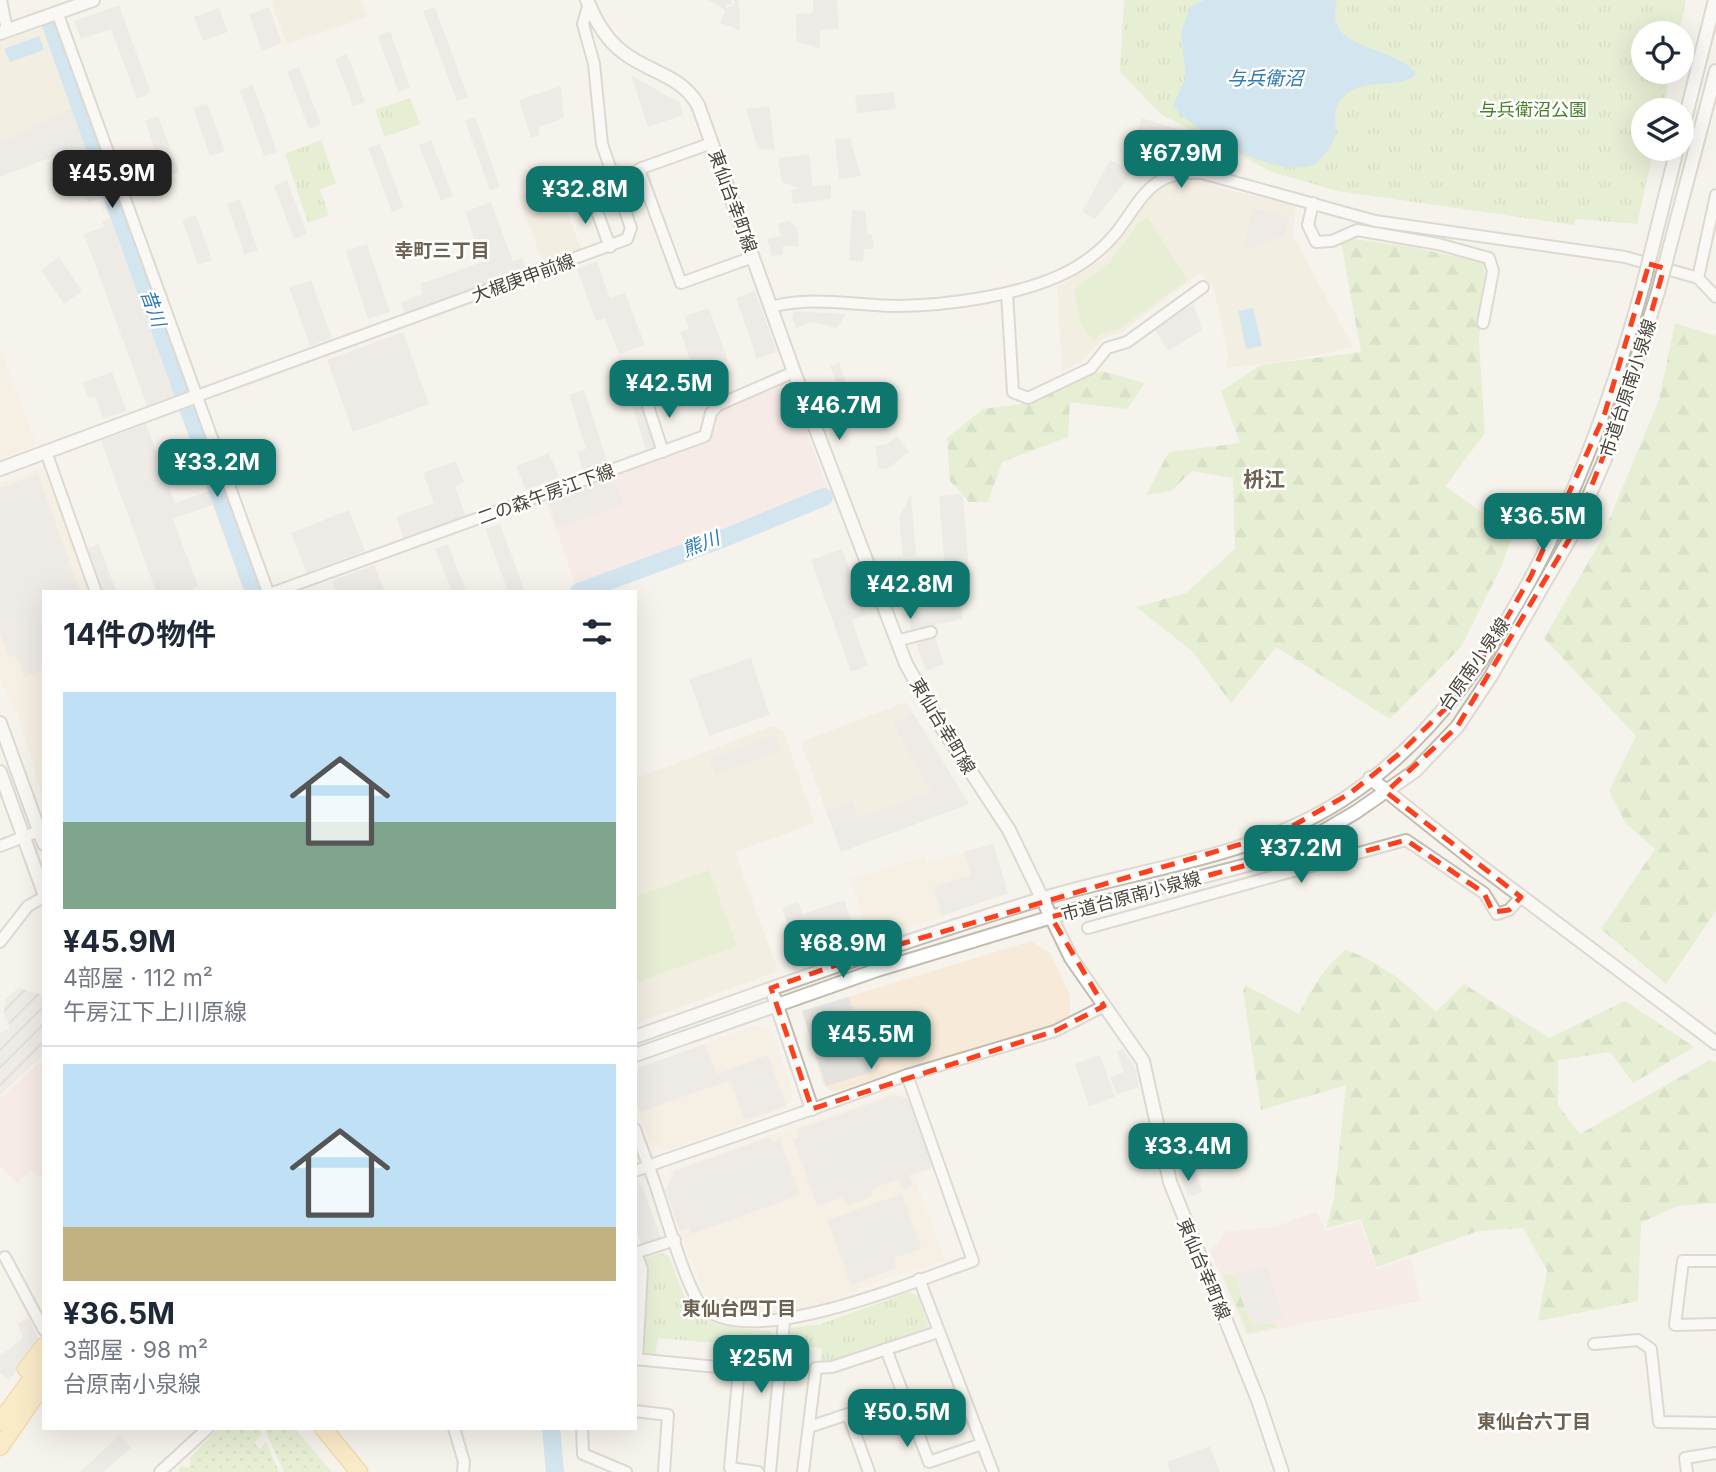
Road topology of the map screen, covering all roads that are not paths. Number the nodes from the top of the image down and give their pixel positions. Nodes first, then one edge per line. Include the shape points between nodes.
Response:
1 (1, 0) edge
2 (93, 0) edge
3 (1714, 0) edge
4 (588, 2) edge
5 (57, 12) junction
6 (4, 32) edge
7 (1716, 71) edge
8 (1690, 98) edge
9 (712, 143) junction
10 (1674, 161) edge
11 (591, 195) dead end
12 (1715, 198) edge
13 (1313, 203) junction
14 (610, 247) junction
15 (753, 257) junction
16 (1698, 278) junction
17 (1203, 286) dead end
18 (1007, 293) junction
19 (1716, 297) edge
20 (771, 307) junction
21 (1483, 323) dead end
22 (794, 372) junction
23 (665, 383) dead end
24 (188, 399) junction
25 (46, 452) junction
26 (663, 452) junction
27 (0, 469) edge
28 (95, 590) edge
29 (267, 590) edge
30 (281, 590) edge
31 (931, 632) dead end
32 (896, 640) junction
33 (0, 723) edge
34 (0, 772) edge
35 (1370, 778) junction
36 (1386, 792) junction
37 (39, 831) junction
38 (24, 836) junction
39 (42, 839) edge
40 (1305, 842) junction
41 (0, 845) edge
42 (1311, 866) junction
43 (1088, 886) joint
44 (42, 889) edge
45 (42, 896) edge
46 (1521, 897) junction
47 (1042, 899) junction
48 (1051, 917) junction
49 (1088, 928) dead end
50 (0, 942) edge
51 (771, 988) junction
52 (776, 1004) junction
53 (1104, 1006) junction
54 (637, 1036) edge
55 (1716, 1043) edge
56 (637, 1054) edge
57 (907, 1075) junction
58 (812, 1110) junction
59 (637, 1134) edge
60 (649, 1166) junction
61 (637, 1170) edge
62 (675, 1240) junction
63 (637, 1253) edge
64 (637, 1256) edge
65 (5, 1257) dead end
66 (1716, 1261) edge
67 (919, 1279) junction
68 (784, 1321) junction
69 (1716, 1324) edge
70 (42, 1326) edge
71 (938, 1332) junction
72 (1594, 1343) dead end
73 (637, 1344) edge
74 (42, 1349) edge
75 (886, 1349) junction
76 (637, 1359) edge
77 (42, 1365) edge
78 (739, 1369) junction
79 (779, 1373) junction
80 (42, 1386) edge
81 (0, 1405) edge
82 (637, 1411) edge
83 (0, 1422) edge
84 (1716, 1423) edge
85 (808, 1427) junction
86 (206, 1430) edge
87 (325, 1430) edge
88 (455, 1430) edge
89 (582, 1430) edge
90 (982, 1444) junction
91 (0, 1447) edge
92 (1716, 1453) edge
93 (160, 1472) edge
94 (359, 1472) edge
95 (463, 1472) edge
96 (626, 1472) edge
97 (664, 1472) edge
98 (758, 1472) edge
99 (770, 1472) edge
100 (803, 1472) edge
101 (869, 1472) edge
102 (993, 1472) edge
103 (1282, 1472) edge
104 (1687, 1472) edge

1 - 6 street
2 - 5 street
3 - 8 street
4 - 9 street, 東仙台幸町線 via 609,39 624,54 691,92
4 - 14 street via 583,24 594,64 602,144 631,228 627,239
5 - 6 street
5 - 24 street
7 - 36 street, 市道台原南小泉線, bridge via 1658,292 1605,459 1573,533 1492,677 1457,727 1415,771
9 - 15 street, 東仙台幸町線
9 - 15 street via 639,169 681,283
10 - 35 street, 台原南小泉線, bridge via 1604,416 1574,490 1490,647 1445,709
11 - 14 street
12 - 16 street
13 - 16 street via 1375,221 1625,257
13 - 18 street via 1202,173 1177,174 1143,192 1094,256 1031,288
13 - 21 street via 1308,225 1316,242 1357,230 1489,258 1493,271
14 - 24 street, 大梶庚申前線
15 - 20 street, 東仙台幸町線
16 - 19 street
17 - 18 street via 1127,342 1107,348 1091,368 1028,398 1013,392
18 - 20 street via 901,306 794,302
20 - 22 street, 東仙台幸町線
22 - 26 street, 二の森午房江下線 via 718,405 705,436
22 - 32 street, 東仙台幸町線
23 - 26 street via 643,391
24 - 25 street, 大梶庚申前線
24 - 29 street
25 - 27 street, 大梶庚申前線
25 - 28 street
26 - 30 street, 二の森午房江下線
31 - 32 street
32 - 47 street, 東仙台幸町線 via 939,723 1009,830
33 - 37 street
34 - 38 street
35 - 36 street
35 - 43 street, 台原南小泉線 via 1307,820 1256,842
36 - 40 street, 市道台原南小泉線
36 - 46 street
37 - 38 street
37 - 39 street
38 - 41 street
38 - 44 street
40 - 42 street
40 - 48 street, 市道台原南小泉線 via 1247,864
42 - 46 street via 1406,840 1484,892 1497,914 1509,910
42 - 49 street
43 - 47 street, 市道台原南小泉線
45 - 50 street via 28,906
46 - 55 street
47 - 48 street, 東仙台幸町線
47 - 51 street
48 - 52 street, 市道台原南小泉線
48 - 53 street, 東仙台幸町線 via 1071,958
51 - 52 street
51 - 54 street
52 - 56 street, 市道台原南小泉線
52 - 58 street
53 - 57 street via 1055,1031
53 - 103 street, 東仙台幸町線 via 1143,1061 1170,1182
57 - 58 street
57 - 67 street via 973,1261
58 - 60 street
59 - 60 street
60 - 61 street
60 - 62 street
62 - 63 street
62 - 68 street via 698,1301 710,1313 727,1319
64 - 73 street via 642,1269
65 - 70 street
66 - 69 street via 1683,1261 1675,1325
67 - 68 street
67 - 71 street
68 - 79 street
71 - 75 street
71 - 90 street
72 - 84 street via 1638,1339 1651,1349 1659,1422
74 - 81 main road
75 - 85 street via 816,1368
75 - 90 street via 929,1462
76 - 78 street
77 - 83 main road
78 - 79 street
78 - 98 street via 730,1468
79 - 99 street
80 - 91 main road
82 - 97 street via 668,1415
85 - 100 street
85 - 101 street via 848,1415
86 - 93 street
87 - 94 main road
88 - 95 street
89 - 96 street via 583,1454
90 - 102 street
92 - 104 street via 1685,1458

